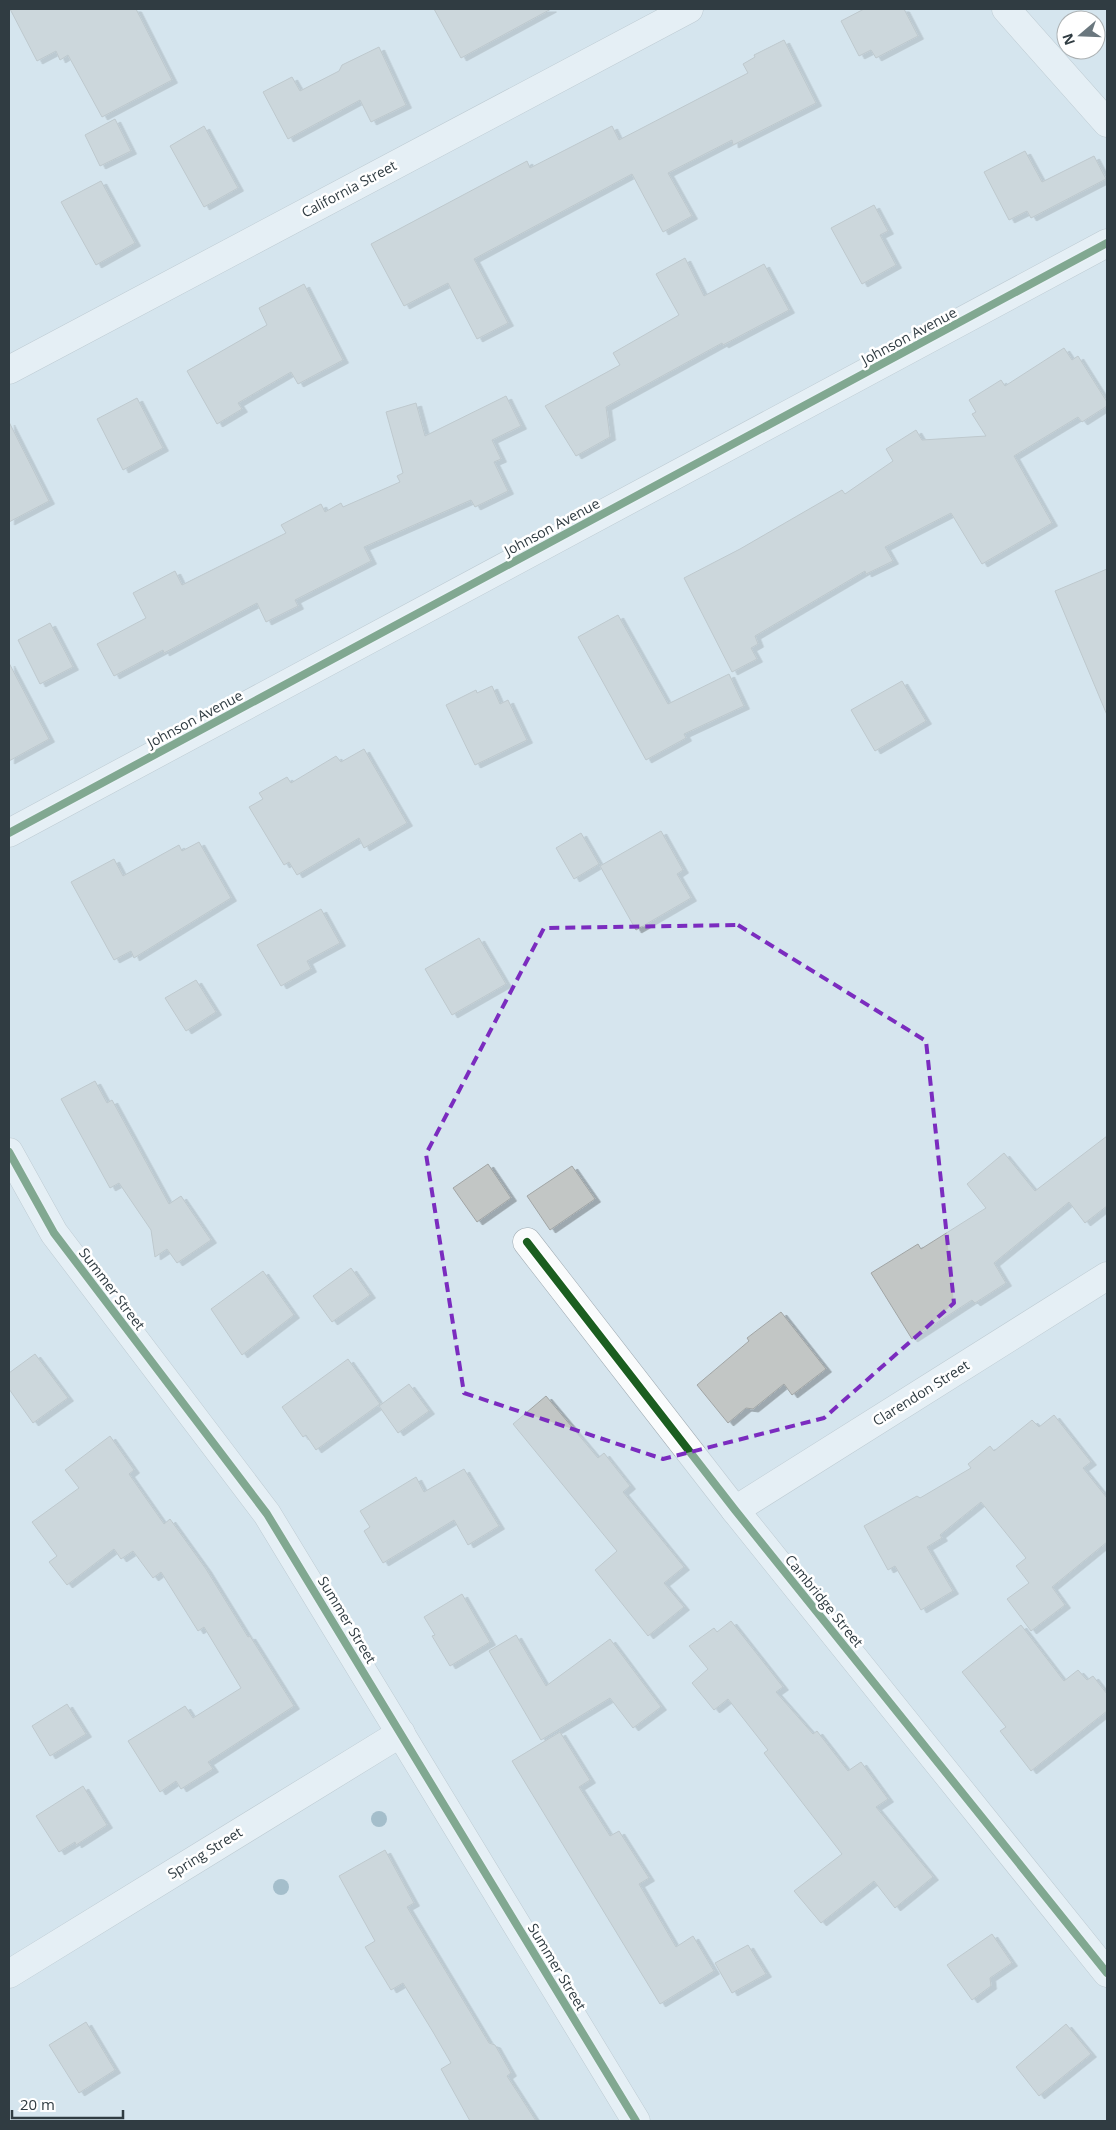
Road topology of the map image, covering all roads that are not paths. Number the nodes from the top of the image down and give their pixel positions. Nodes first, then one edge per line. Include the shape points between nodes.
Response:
1 (688, 9) edge
2 (1006, 9) edge
3 (1107, 123) edge
4 (1107, 243) edge
5 (9, 370) edge
6 (9, 833) edge
7 (9, 1152) edge
8 (527, 1242) dead end
9 (1103, 1286) edge
10 (735, 1510) junction
11 (401, 1733) junction
12 (1107, 1972) edge
13 (9, 1974) edge
14 (636, 2121) edge

1 - 5 street, California Street
2 - 3 street
4 - 6 street, Johnson Avenue
7 - 11 street, Summer Street via 54,1233 267,1514
8 - 10 street, Cambridge Street
9 - 10 street, Clarendon Street
10 - 12 street, Cambridge Street
11 - 13 street, Spring Street
11 - 14 street, Summer Street

